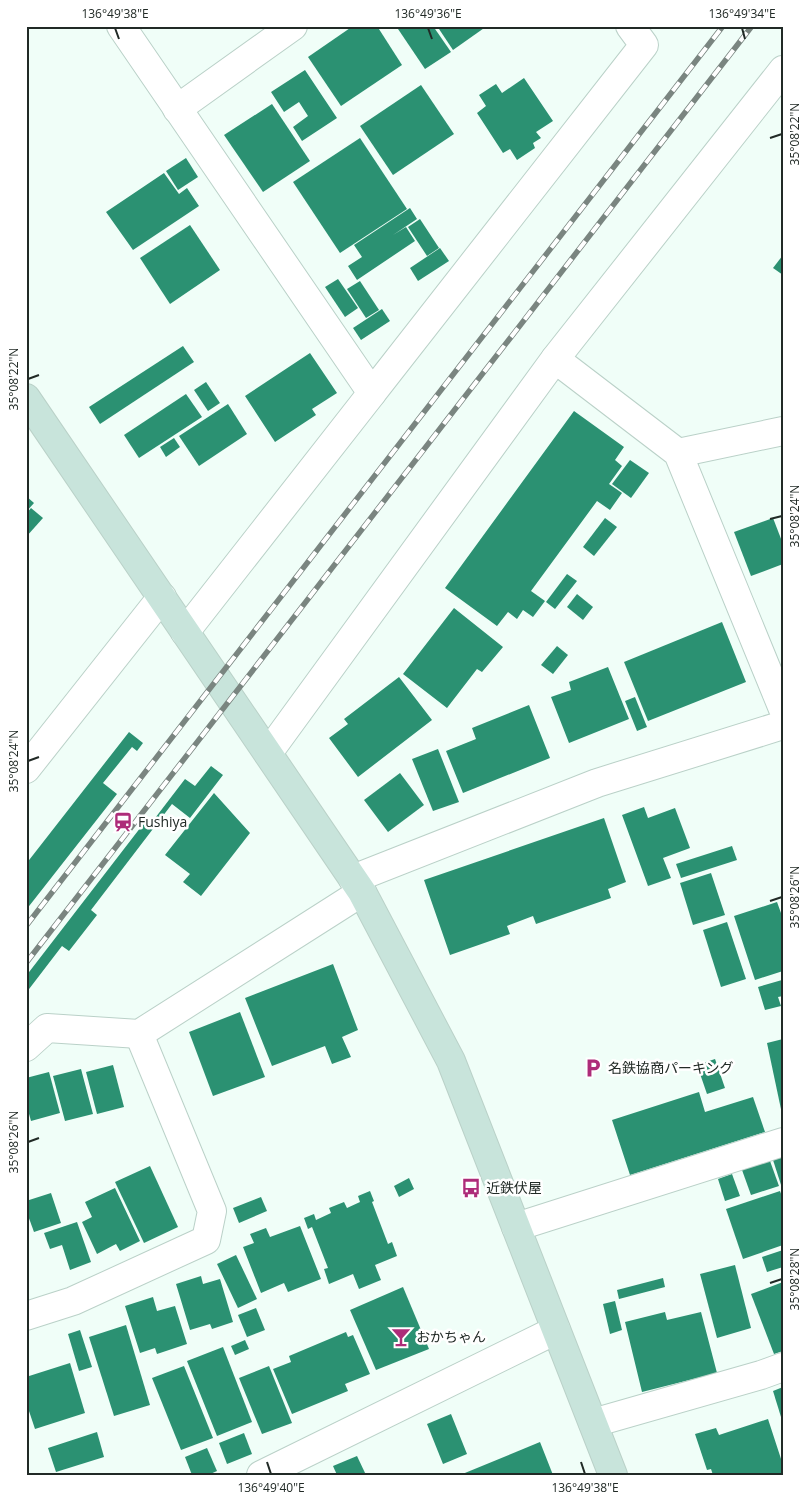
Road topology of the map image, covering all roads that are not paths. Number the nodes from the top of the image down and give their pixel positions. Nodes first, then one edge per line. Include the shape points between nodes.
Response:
1 (121, 26) edge
2 (293, 26) edge
3 (630, 26) edge
4 (783, 70) edge
5 (177, 109) junction
6 (555, 359) junction
7 (372, 392) junction
8 (26, 398) edge
9 (783, 431) edge
10 (678, 453) junction
11 (162, 597) junction
12 (185, 632) junction
13 (783, 709) edge
14 (783, 725) edge
15 (268, 753) junction
16 (26, 770) edge
17 (358, 885) junction
18 (139, 1034) junction
19 (26, 1047) edge
20 (783, 1142) edge
21 (516, 1227) junction
22 (26, 1316) edge
23 (556, 1330) junction
24 (783, 1367) edge
25 (593, 1423) junction
26 (261, 1475) edge
27 (613, 1475) edge

1 - 5 street
2 - 5 street
3 - 7 street via 644,45
4 - 6 street
5 - 7 street
6 - 10 street
6 - 15 street
7 - 12 street
8 - 11 street
9 - 10 street
10 - 13 street
11 - 12 street
11 - 16 street
12 - 15 street
14 - 17 street via 597,783
15 - 17 street
17 - 18 street
17 - 21 street via 451,1061
18 - 19 street via 47,1028
18 - 22 street via 212,1212 206,1240 73,1301
20 - 21 street
21 - 23 street
23 - 25 street
23 - 26 street
24 - 25 street
25 - 27 street

